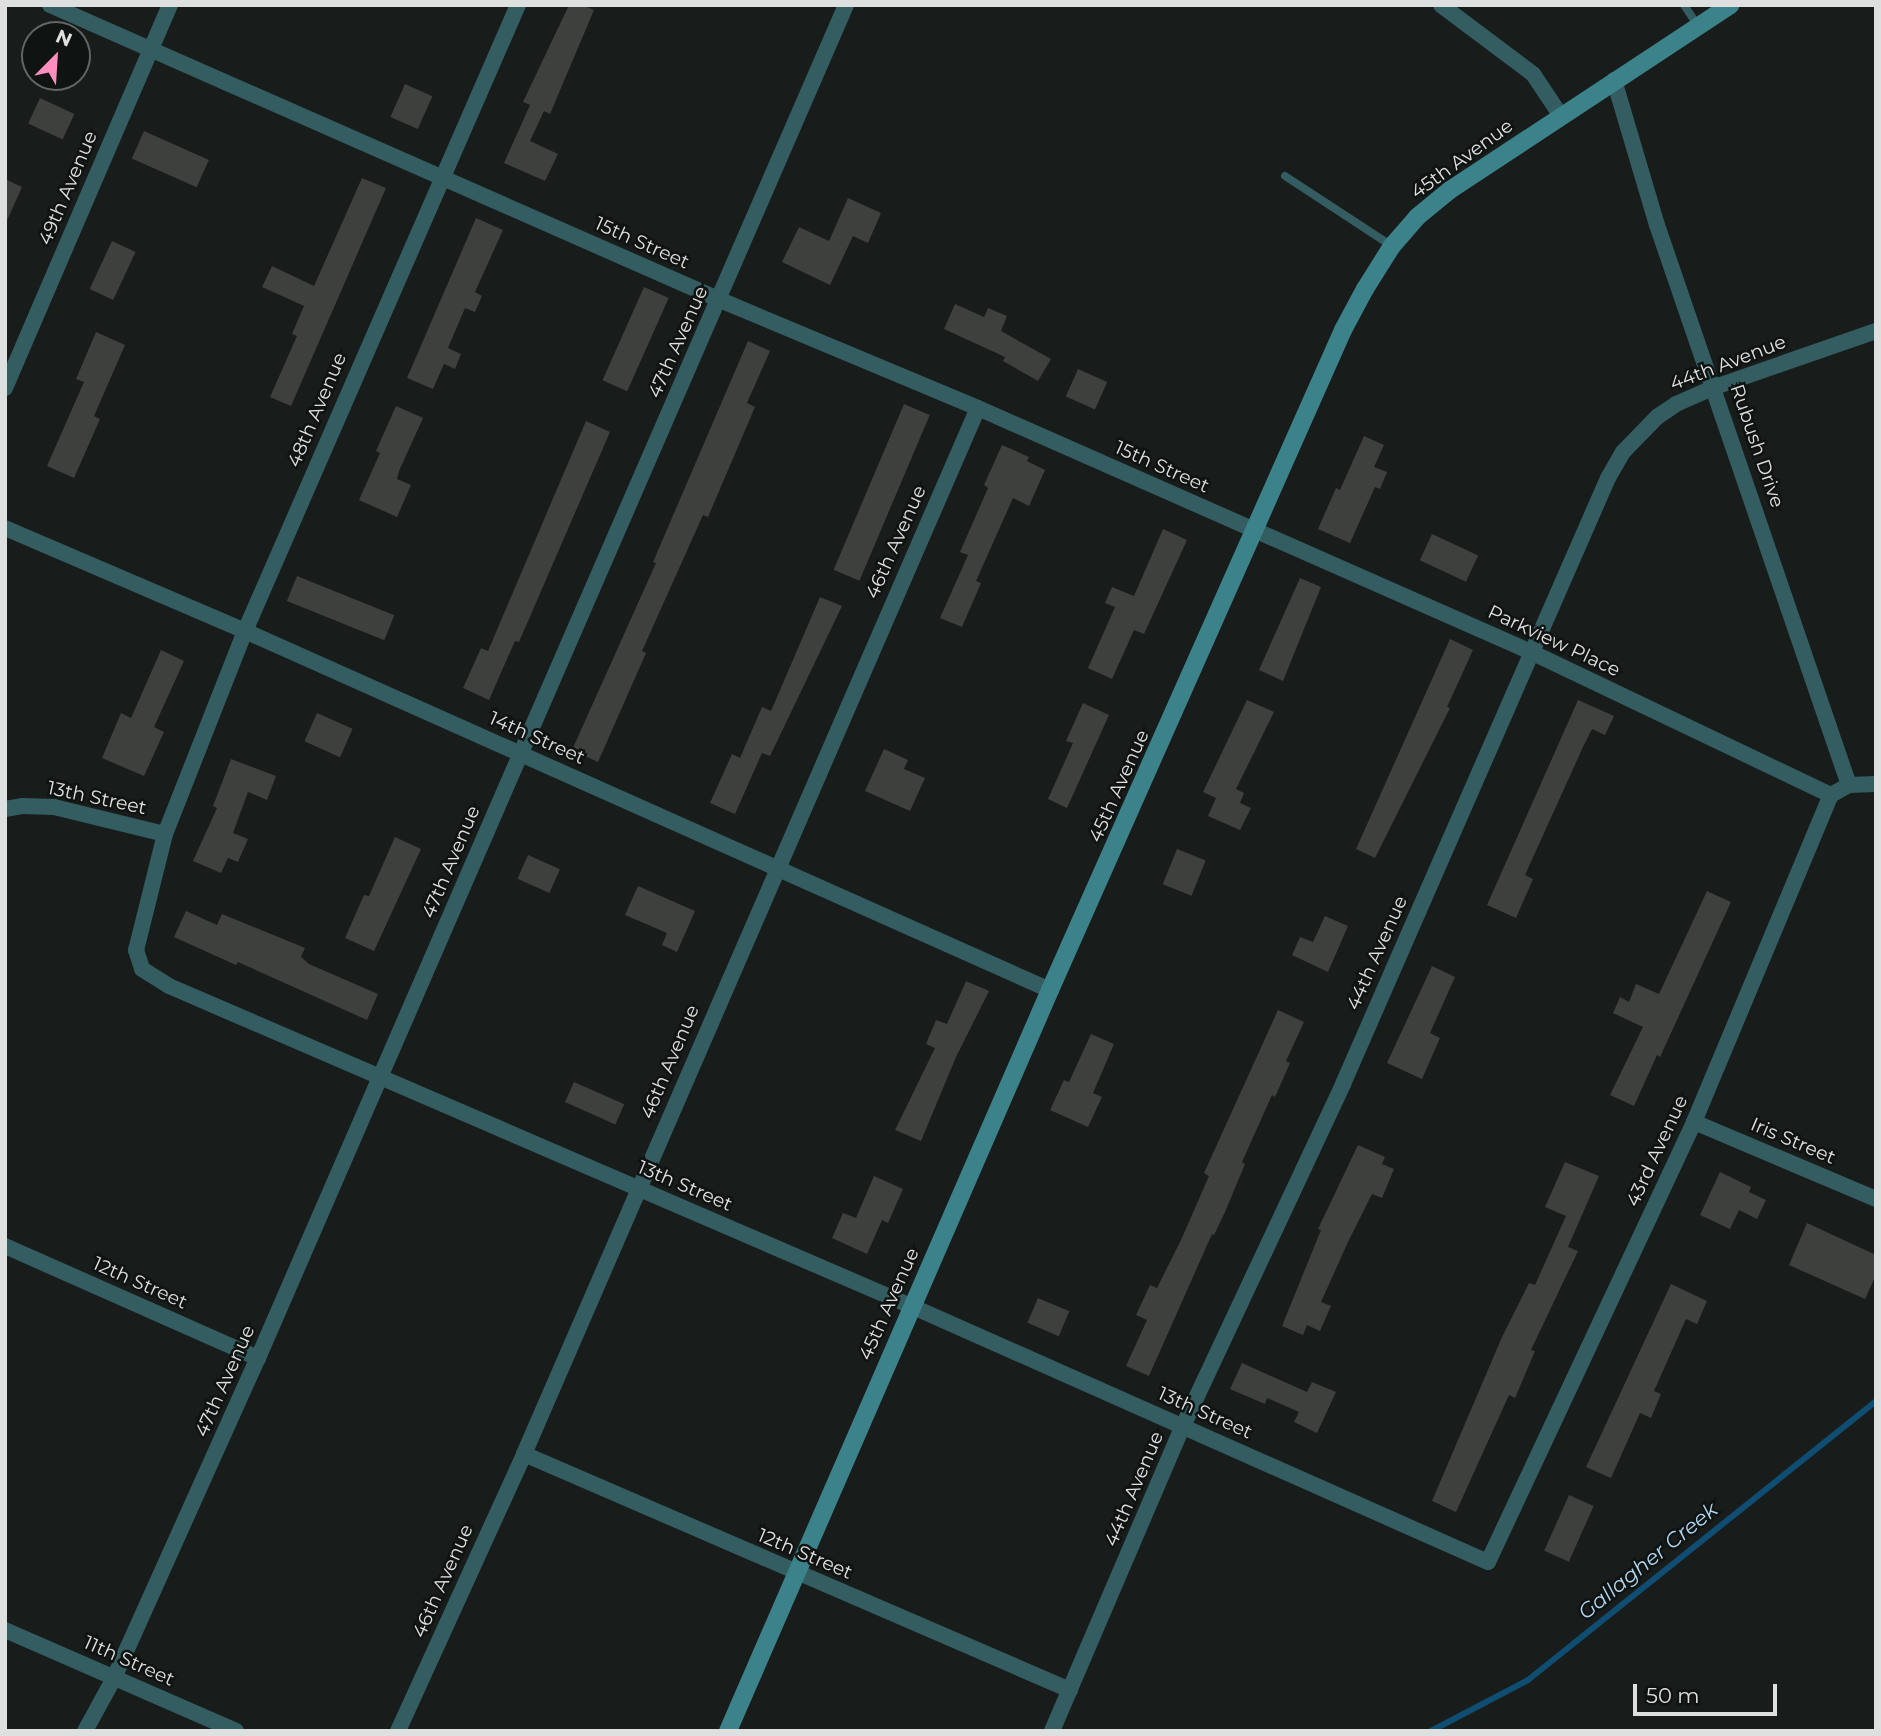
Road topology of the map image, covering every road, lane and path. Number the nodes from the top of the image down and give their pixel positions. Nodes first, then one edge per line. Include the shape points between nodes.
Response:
1 (50, 5) edge
2 (170, 5) edge
3 (518, 5) edge
4 (846, 5) edge
5 (1441, 5) edge
6 (1684, 5) edge
7 (1731, 5) edge
8 (1698, 26) junction
9 (150, 49) junction
10 (1614, 80) junction
11 (1561, 116) junction
12 (1285, 176) dead end
13 (440, 177) junction
14 (1392, 246) junction
15 (720, 300) junction
16 (1876, 331) edge
17 (1715, 387) junction
18 (5, 388) edge
19 (978, 408) junction
20 (5, 528) edge
21 (1256, 531) junction
22 (245, 631) junction
23 (1531, 652) junction
24 (521, 754) junction
25 (1876, 784) edge
26 (1849, 785) junction
27 (1831, 795) junction
28 (5, 809) edge
29 (165, 834) junction
30 (776, 868) junction
31 (1050, 990) junction
32 (382, 1076) junction
33 (1694, 1122) junction
34 (638, 1188) junction
35 (1876, 1199) edge
36 (5, 1246) edge
37 (911, 1306) junction
38 (258, 1359) junction
39 (1183, 1426) junction
40 (524, 1454) junction
41 (1488, 1562) joint
42 (794, 1573) junction
43 (5, 1630) edge
44 (114, 1678) junction
45 (1070, 1690) junction
46 (85, 1731) edge
47 (236, 1731) edge
48 (398, 1731) edge
49 (728, 1731) edge
50 (1052, 1731) edge

1 - 9 street, 15th Street
2 - 9 street, 49th Avenue
3 - 13 street, 48th Avenue
4 - 15 street, 47th Avenue
5 - 11 street via 1533,74
6 - 8 lane
7 - 8 street, 45th Avenue
8 - 10 street, 45th Avenue
9 - 13 street, 15th Street
9 - 18 street, 49th Avenue
10 - 11 street, 45th Avenue
10 - 17 street, Rubush Drive via 1657,225
11 - 14 street, 45th Avenue via 1450,190
12 - 14 lane
13 - 15 street, 15th Street
13 - 22 street, 48th Avenue
14 - 21 street, 45th Avenue via 1343,330
15 - 19 street, 15th Street
15 - 24 street, 47th Avenue
16 - 17 street, 44th Avenue
17 - 23 street, 44th Avenue via 1657,417 1623,452
17 - 26 street, Rubush Drive
19 - 21 street, 15th Street
19 - 30 street, 46th Avenue
20 - 22 street, 14th Street
21 - 23 street, Parkview Place
21 - 31 street, 45th Avenue
22 - 24 street, 14th Street
22 - 29 street, 48th Avenue
23 - 27 street, Parkview Place
23 - 39 street, 44th Avenue via 1343,1084
24 - 30 street, 14th Street
24 - 32 street, 47th Avenue
25 - 26 street
26 - 27 street
27 - 33 street, 43rd Avenue
28 - 29 street, 13th Street via 54,807
29 - 32 street, 13th Street via 136,950 142,969 169,986
30 - 31 street, 14th Street
30 - 34 street, 46th Avenue
31 - 37 street, 45th Avenue
32 - 34 street, 13th Street
32 - 38 street, 47th Avenue
33 - 35 street, Iris Street
33 - 41 street, 43rd Avenue
34 - 37 street, 13th Street
34 - 40 street, 46th Avenue
36 - 38 street, 12th Street
37 - 39 street, 13th Street
37 - 42 street, 45th Avenue
38 - 44 street, 47th Avenue
39 - 41 street, 13th Street
39 - 45 street, 44th Avenue
40 - 42 street, 12th Street
40 - 48 street, 46th Avenue
42 - 45 street, 12th Street
42 - 49 street, 45th Avenue
43 - 44 street, 11th Street
44 - 46 street, 47th Avenue
44 - 47 street, 11th Street
45 - 50 street, 44th Avenue

